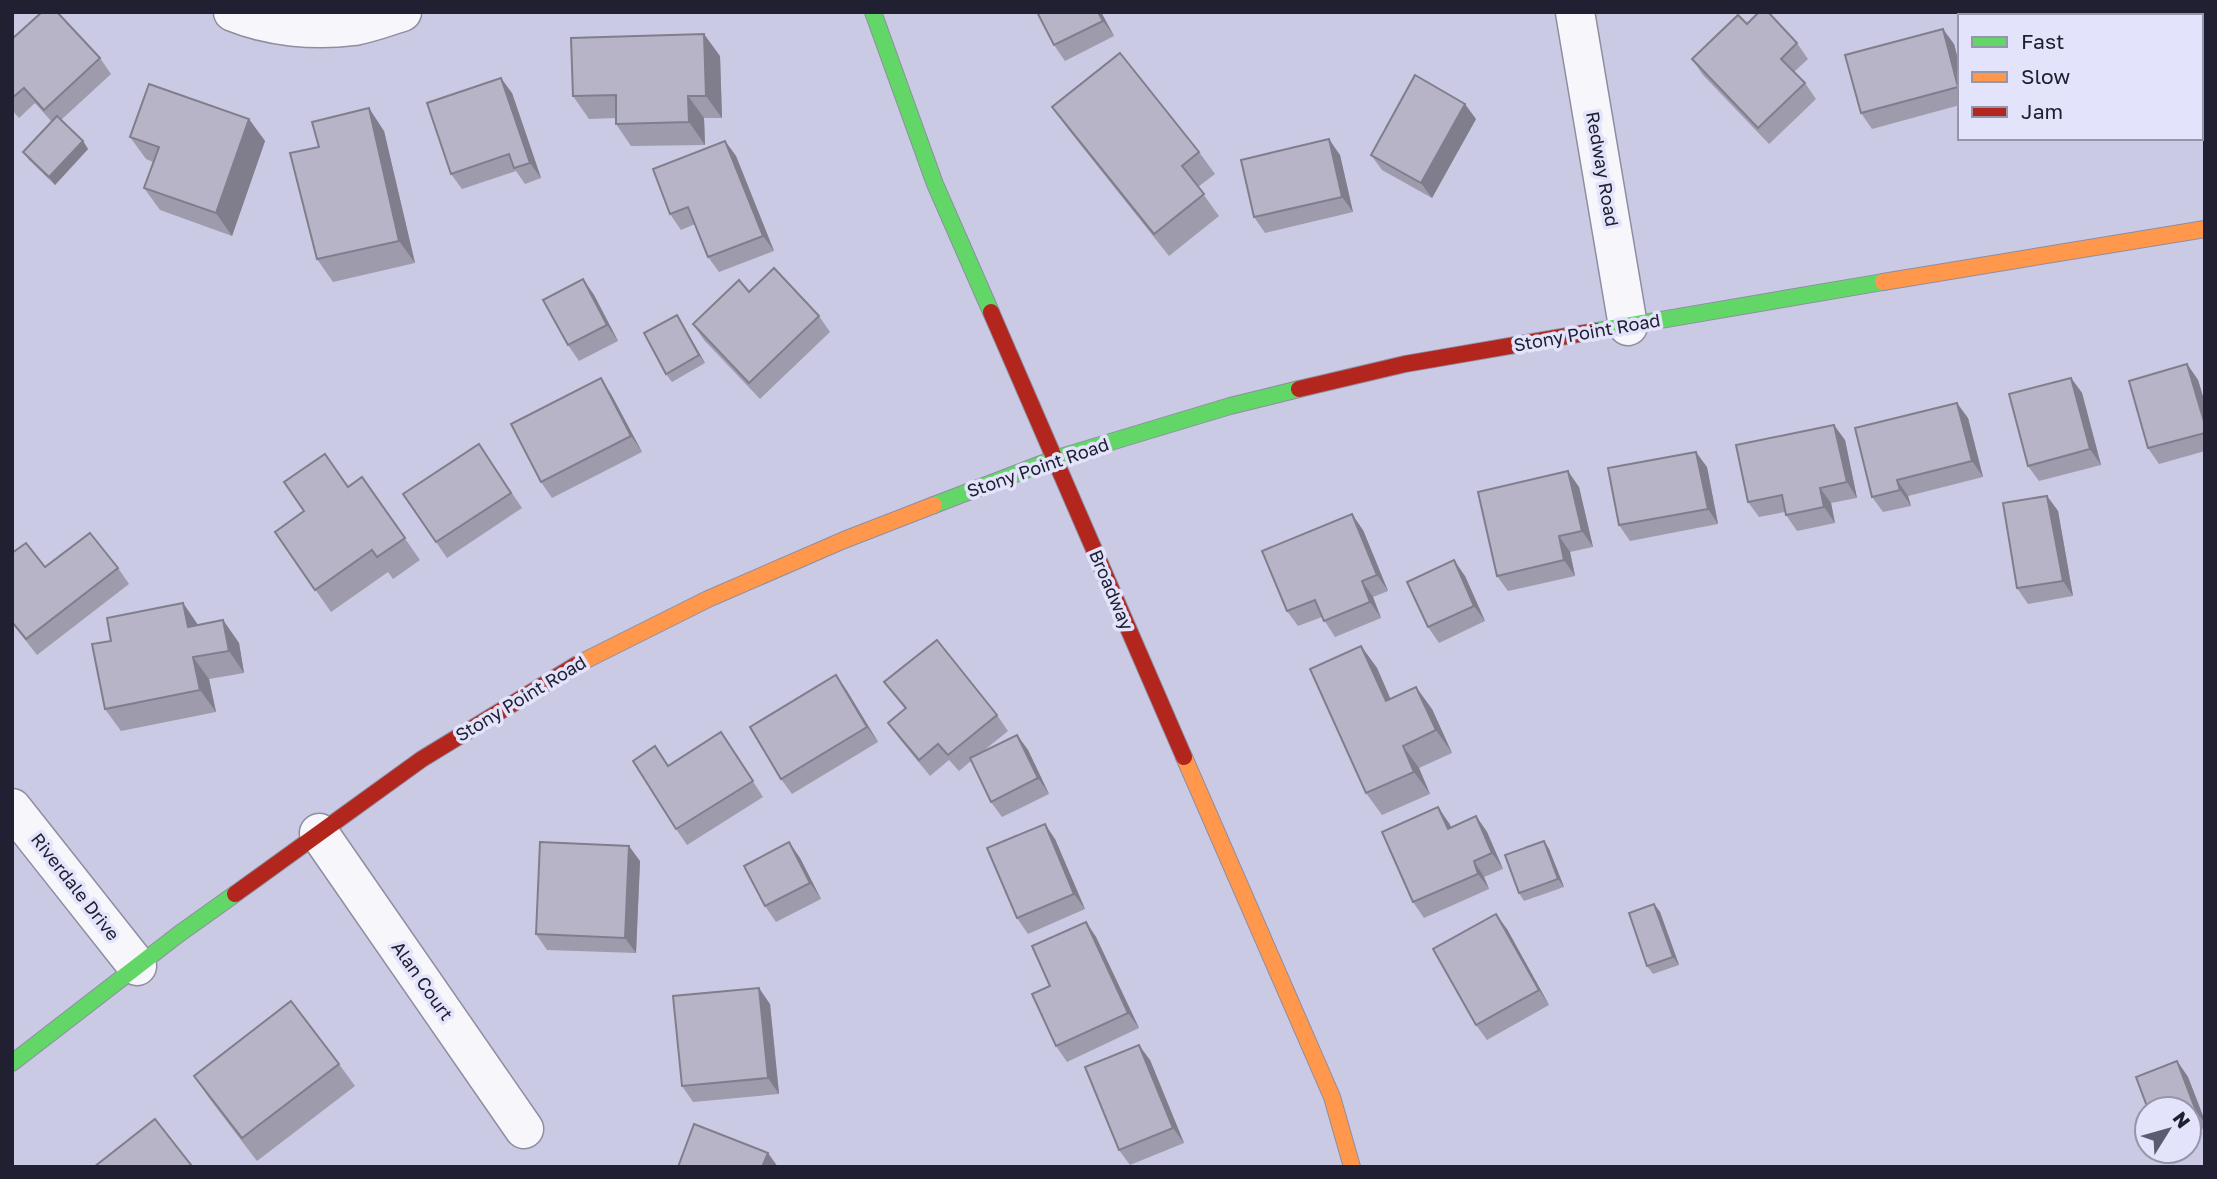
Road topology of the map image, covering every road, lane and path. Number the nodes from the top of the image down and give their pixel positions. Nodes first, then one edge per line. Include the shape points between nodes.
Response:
1 (233, 12) edge
2 (402, 12) edge
3 (873, 12) edge
4 (1575, 12) edge
5 (2205, 229) edge
6 (1628, 326) junction
7 (1054, 459) junction
8 (12, 808) edge
9 (319, 833) junction
10 (137, 966) junction
11 (12, 1063) edge
12 (524, 1129) dead end
13 (1352, 1167) edge

1 - 2 street via 298,28 354,26
3 - 7 street, Broadway via 935,184
4 - 6 street, Redway Road
5 - 6 street, Stony Point Road
6 - 7 street, Stony Point Road via 1405,364 1230,406
7 - 9 street, Stony Point Road via 844,540 708,599 576,665 422,759
7 - 13 street, Broadway via 1332,1097
8 - 10 street, Riverdale Drive
9 - 10 street, Stony Point Road
9 - 12 street, Alan Court
10 - 11 street, Stony Point Road

